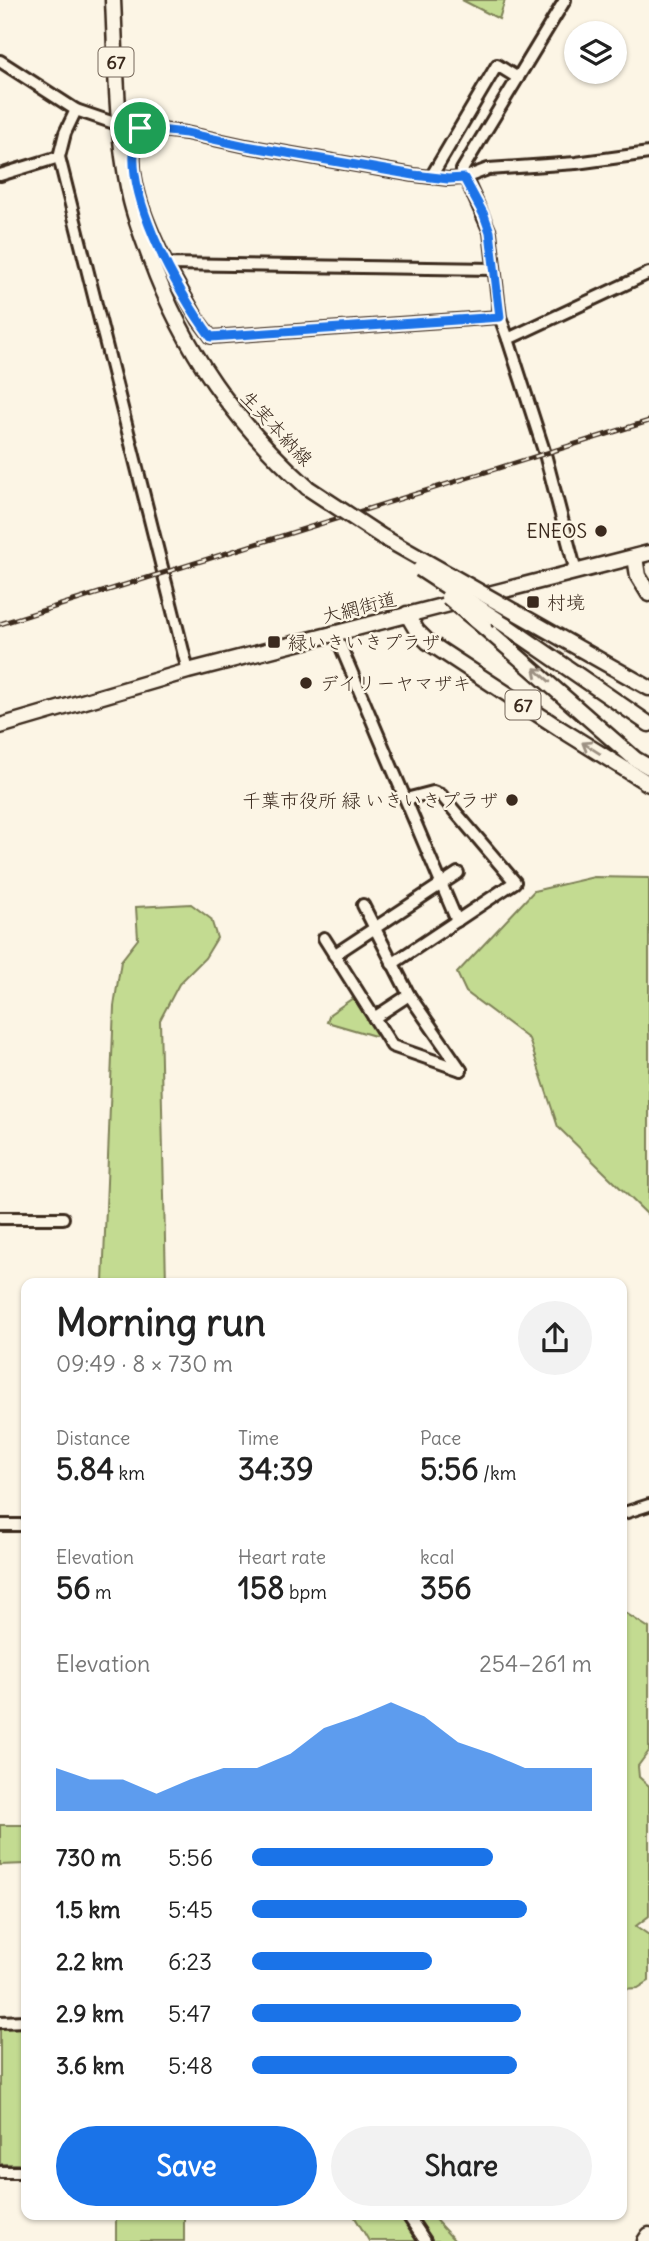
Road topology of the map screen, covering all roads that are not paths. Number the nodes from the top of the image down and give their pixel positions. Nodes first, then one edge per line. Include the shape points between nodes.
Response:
1 (113, 0) edge
2 (565, 0) edge
3 (0, 61) edge
4 (517, 78) junction
5 (76, 110) junction
6 (120, 125) junction
7 (140, 128) junction
8 (649, 153) edge
9 (60, 157) junction
10 (0, 175) edge
11 (431, 177) junction
12 (464, 178) junction
13 (166, 264) junction
14 (494, 269) junction
15 (649, 273) edge
16 (500, 317) junction
17 (508, 339) junction
18 (308, 488) junction
19 (642, 555) edge
20 (576, 572) junction
21 (649, 575) edge
22 (649, 594) edge
23 (407, 614) junction
24 (491, 624) junction
25 (335, 633) junction
26 (188, 671) junction
27 (649, 688) edge
28 (649, 723) edge
29 (0, 726) edge
30 (649, 767) edge
31 (649, 784) edge
32 (407, 799) junction
33 (458, 873) dead end
34 (441, 883) junction
35 (363, 905) dead end
36 (457, 921) junction
37 (374, 928) junction
38 (324, 938) dead end
39 (334, 955) junction
40 (392, 964) junction
41 (410, 995) junction
42 (374, 1018) junction
43 (63, 1218) dead end
44 (0, 1219) edge
45 (649, 1505) edge
46 (627, 1512) edge
47 (0, 1525) edge
48 (21, 1525) edge
49 (21, 2021) edge
50 (0, 2022) edge
51 (0, 2172) edge
52 (21, 2172) edge
53 (411, 2220) edge
54 (649, 2235) edge
55 (425, 2241) edge
56 (645, 2241) edge

1 - 6 main road, 生実本納線 / 67
2 - 4 street
3 - 5 street
4 - 11 street via 497,65
4 - 12 street via 462,170
5 - 6 street
5 - 9 street
6 - 7 street
6 - 18 main road, 生実本納線 / 67 via 128,191 160,288 198,362 244,423
7 - 11 street
7 - 13 street via 133,146 138,185
8 - 12 street via 488,169
9 - 10 street
9 - 26 street
11 - 12 street
12 - 14 street via 490,232
13 - 14 street
13 - 16 street via 211,337
14 - 16 street
15 - 17 street
16 - 17 street
17 - 20 street
18 - 24 main road, 生実本納線 / 67, bridge
18 - 27 main road, bridge via 381,536
19 - 20 main road, 大網街道
19 - 21 main road
19 - 22 main road via 638,576
20 - 23 main road, 大網街道
23 - 25 main road, 大網街道
31 -> 23 main road, 67 via 428,642
24 - 28 main road
30 -> 24 main road, 67
25 - 26 main road, 大網街道
25 - 32 street
26 - 29 main road, 大網街道
32 - 34 street
32 - 36 street via 441,794 514,882
33 - 34 street
34 - 36 street
34 - 37 street
35 - 37 street
36 - 40 street
37 - 39 street
37 - 40 street
38 - 39 street
39 - 42 street
40 - 41 street
41 - 42 street
41 - 42 street via 461,1070 392,1046
43 - 44 street
45 - 46 street
47 - 48 street
49 - 50 street
51 - 52 street
53 - 55 street
54 - 56 main road

